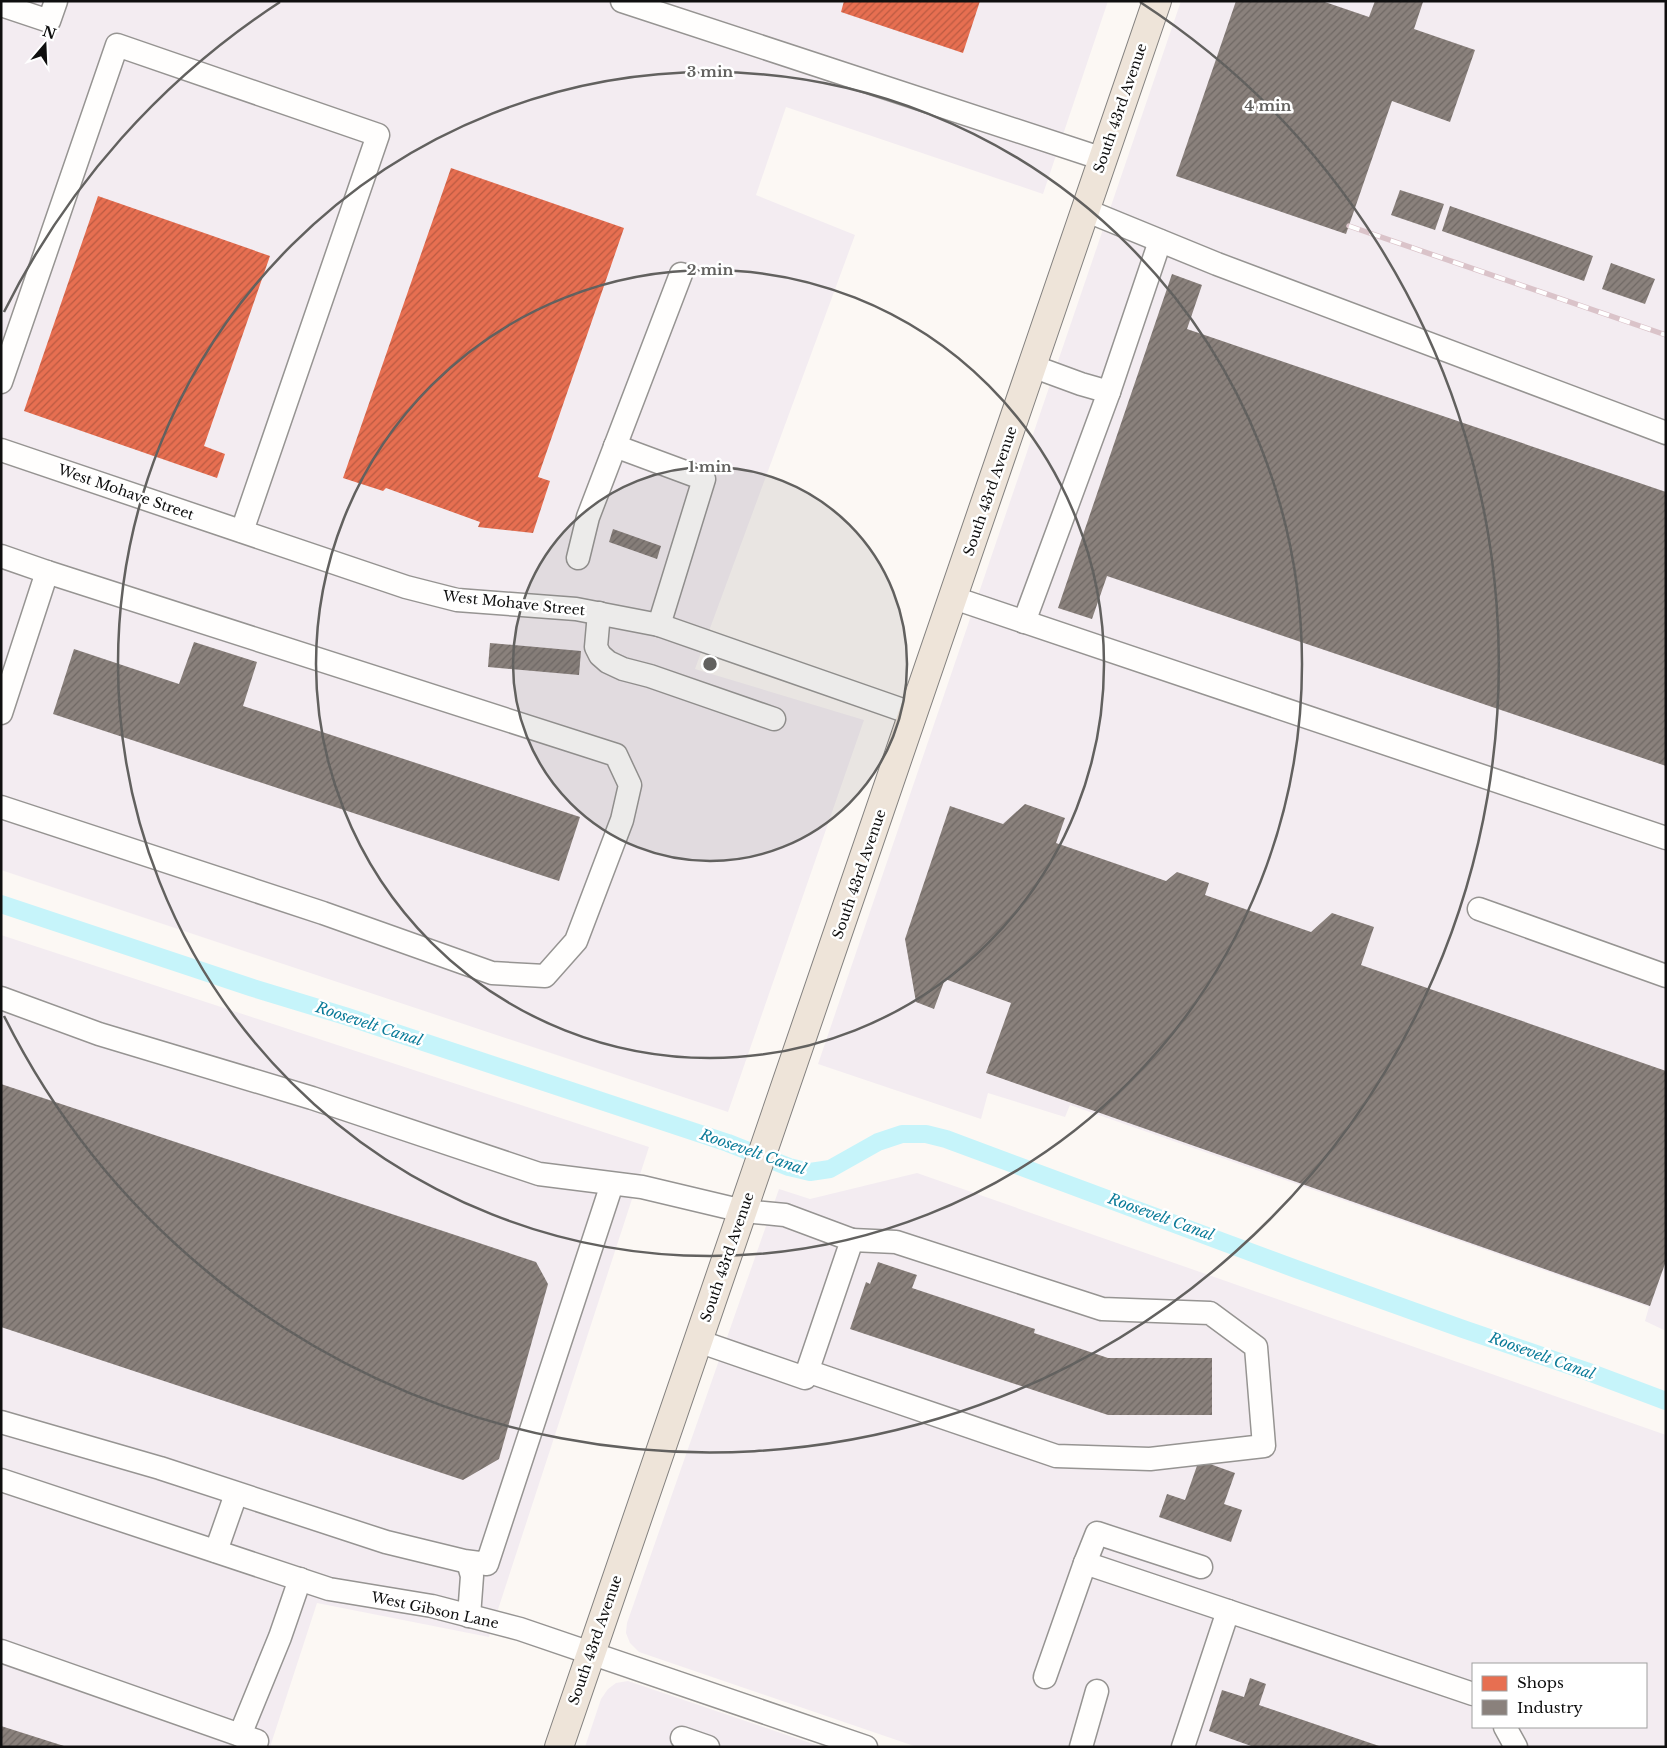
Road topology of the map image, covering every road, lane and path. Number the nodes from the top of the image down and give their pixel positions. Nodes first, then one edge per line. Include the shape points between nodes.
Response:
1 (56, 1) edge
2 (622, 1) edge
3 (1157, 1) edge
4 (1, 5) edge
5 (1102, 159) junction
6 (1085, 210) junction
7 (1160, 241) junction
8 (681, 274) dead end
9 (1032, 366) junction
10 (1, 382) edge
11 (1109, 392) junction
12 (1666, 432) edge
13 (615, 446) junction
14 (1, 450) edge
15 (242, 531) junction
16 (1, 556) edge
17 (578, 558) dead end
18 (47, 572) junction
19 (954, 598) junction
20 (599, 613) junction
21 (1024, 622) junction
22 (659, 625) junction
23 (1, 713) edge
24 (914, 714) junction
25 (774, 719) dead end
26 (1, 807) edge
27 (1666, 838) edge
28 (1479, 908) dead end
29 (1666, 976) edge
30 (1, 998) edge
31 (612, 1184) junction
32 (743, 1211) junction
33 (852, 1240) junction
34 (698, 1341) junction
35 (807, 1371) junction
36 (1, 1422) edge
37 (1, 1480) edge
38 (236, 1494) junction
39 (216, 1551) junction
40 (468, 1562) junction
41 (1085, 1563) junction
42 (1201, 1567) dead end
43 (300, 1579) junction
44 (1228, 1610) junction
45 (469, 1616) junction
46 (1, 1651) edge
47 (591, 1653) junction
48 (1045, 1677) dead end
49 (1098, 1691) dead end
50 (1472, 1694) edge
51 (1506, 1728) edge
52 (682, 1738) dead end
53 (247, 1741) edge
54 (559, 1747) edge
55 (708, 1747) edge
56 (866, 1747) edge
57 (1081, 1747) edge
58 (1183, 1747) edge
59 (1516, 1747) edge

1 - 4 street via 49,21
2 - 5 street
3 - 5 main road, South 43rd Avenue
5 - 6 main road, South 43rd Avenue
6 - 7 street
6 - 9 main road, South 43rd Avenue
7 - 11 street
7 - 12 street
8 - 13 street
9 - 11 street
9 - 19 main road, South 43rd Avenue
10 - 15 street via 117,45 378,135
11 - 21 street
13 - 17 street via 588,517
13 - 22 street via 704,479
14 - 15 street, West Mohave Street
15 - 20 street, West Mohave Street via 406,587 457,600
16 - 18 street
18 - 23 street
18 - 26 street via 616,755 630,785 622,820 576,941 545,976 492,974 323,913
19 - 21 street
19 - 24 main road, South 43rd Avenue
20 - 22 street, West Mohave Street
20 - 25 street via 596,647 608,662
21 - 27 street
22 - 24 street, West Mohave Street
24 - 32 main road, South 43rd Avenue
28 - 29 street
30 - 31 street via 100,1034 312,1098 539,1174
31 - 32 street via 642,1187
31 - 40 street via 487,1564
32 - 33 street via 785,1215
32 - 34 main road, South 43rd Avenue
33 - 35 street
33 - 35 street via 896,1242 1102,1309 1210,1313 1256,1347 1264,1446 1150,1459 1056,1456
34 - 35 street via 805,1378
34 - 47 main road, South 43rd Avenue
36 - 38 street via 160,1468
37 - 39 street, West Gibson Lane
38 - 39 street
38 - 40 street via 386,1542
39 - 43 street, West Gibson Lane
40 - 45 street via 472,1576
41 - 42 street via 1097,1534
41 - 44 street
41 - 48 street
43 - 45 street, West Gibson Lane via 329,1589 432,1606
43 - 53 street
44 - 50 street
44 - 58 street
45 - 47 street, West Gibson Lane via 520,1628
46 - 53 street
47 - 54 main road, South 43rd Avenue
47 - 56 street, West Gibson Lane
49 - 57 street
51 - 59 street
52 - 55 street

